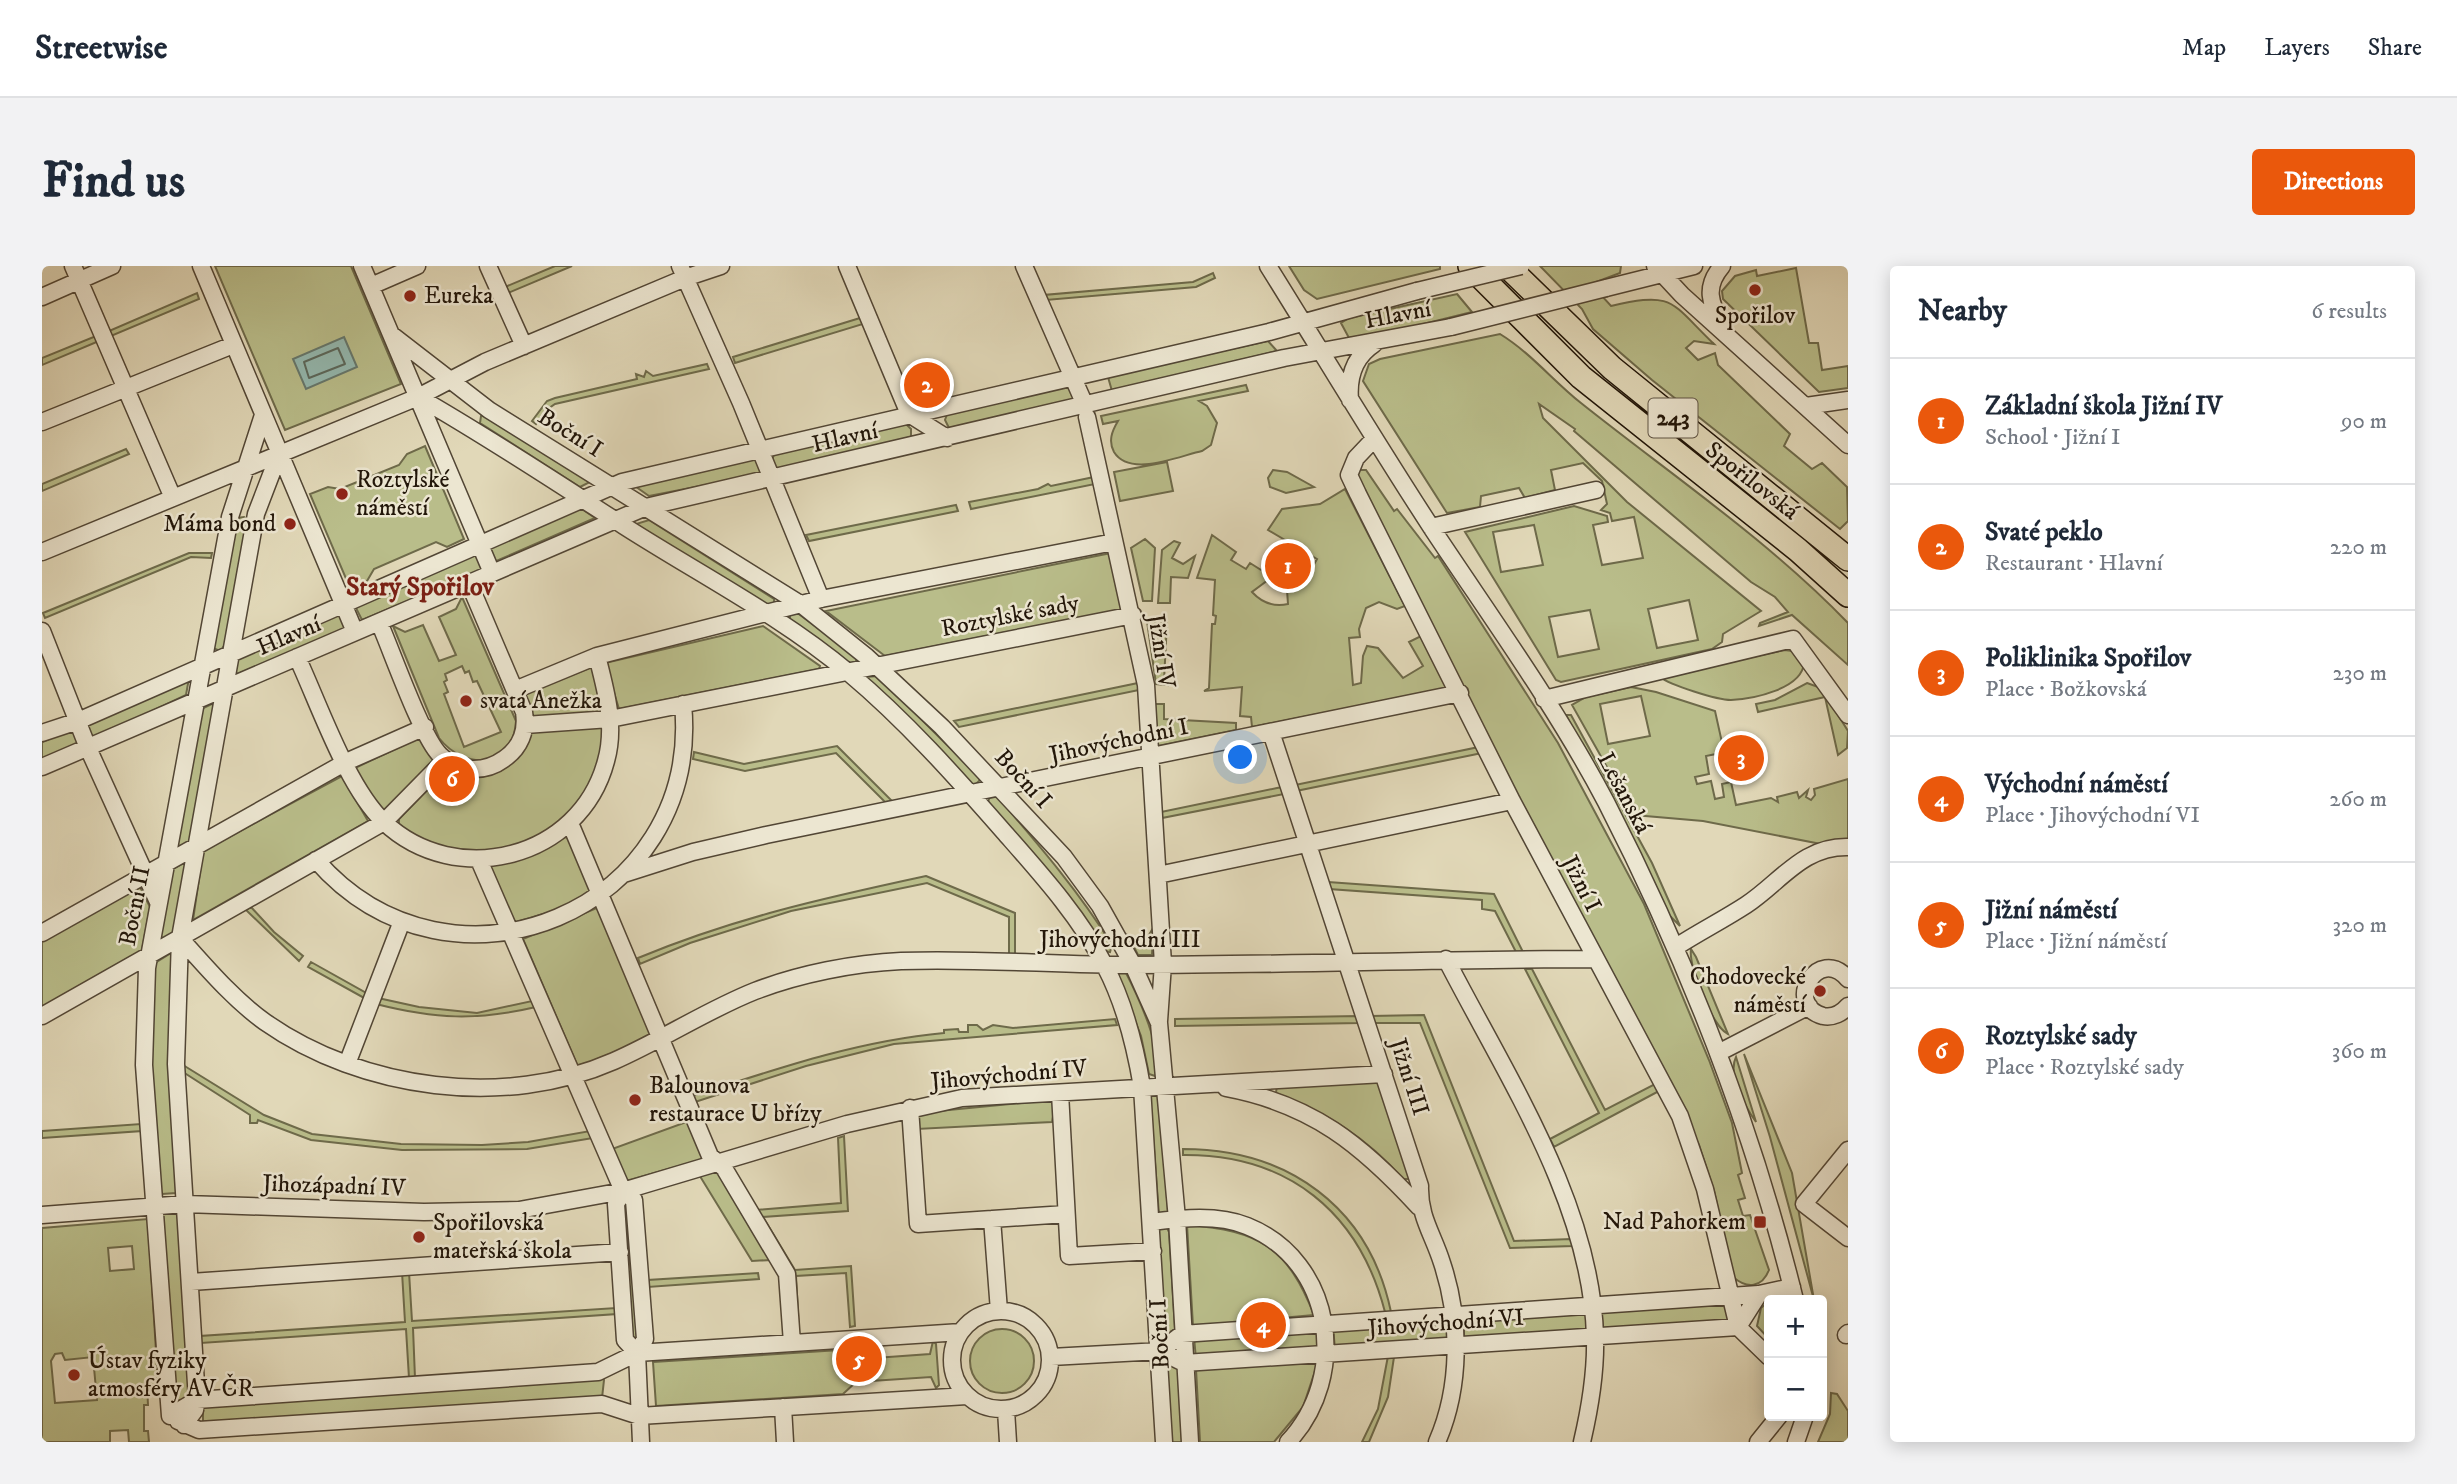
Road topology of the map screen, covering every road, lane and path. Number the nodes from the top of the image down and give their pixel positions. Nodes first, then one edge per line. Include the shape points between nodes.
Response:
1 (112, 266) edge
2 (201, 266) edge
3 (362, 266) edge
4 (417, 266) edge
5 (488, 266) edge
6 (721, 266) edge
7 (847, 266) edge
8 (1024, 266) edge
9 (1268, 266) edge
10 (1471, 266) edge
11 (1507, 266) edge
12 (1521, 266) edge
13 (1694, 266) edge
14 (1723, 266) edge
15 (1659, 270) edge
16 (683, 272) edge
17 (76, 273) edge
18 (371, 286) junction
19 (42, 297) edge
20 (1302, 322) junction
21 (392, 335) junction
22 (1729, 336) junction
23 (1376, 343) junction
24 (233, 345) junction
25 (524, 346) junction
26 (1320, 352) junction
27 (1071, 376) junction
28 (449, 379) junction
29 (126, 388) junction
30 (418, 397) junction
31 (1848, 400) edge
32 (1351, 402) junction
33 (1806, 406) junction
34 (1086, 411) junction
35 (909, 414) junction
36 (263, 415) junction
37 (42, 422) edge
38 (947, 438) junction
39 (1374, 439) junction
40 (1848, 445) edge
41 (760, 449) junction
42 (279, 454) junction
43 (244, 469) junction
44 (771, 479) junction
45 (611, 485) junction
46 (1596, 490) dead end
47 (173, 498) junction
48 (581, 498) junction
49 (646, 507) junction
50 (615, 520) junction
51 (1431, 527) junction
52 (481, 542) junction
53 (1114, 542) junction
54 (42, 552) edge
55 (1848, 559) edge
56 (492, 573) junction
57 (469, 583) junction
58 (1848, 595) edge
59 (821, 599) junction
60 (342, 604) junction
61 (802, 605) junction
62 (766, 614) junction
63 (1133, 615) junction
64 (379, 622) junction
65 (42, 631) edge
66 (355, 632) junction
67 (231, 653) junction
68 (597, 656) junction
69 (297, 657) junction
70 (201, 666) junction
71 (878, 666) junction
72 (848, 672) junction
73 (225, 688) junction
74 (515, 690) junction
75 (1460, 694) junction
76 (1544, 699) junction
77 (195, 702) junction
78 (683, 704) junction
79 (1848, 715) edge
80 (610, 719) junction
81 (78, 721) junction
82 (525, 725) junction
83 (425, 727) junction
84 (1271, 732) junction
85 (42, 733) edge
86 (88, 748) junction
87 (1148, 757) junction
88 (445, 760) junction
89 (346, 762) junction
90 (42, 767) edge
91 (1002, 789) junction
92 (971, 794) junction
93 (1512, 801) junction
94 (384, 822) junction
95 (570, 823) junction
96 (1307, 843) junction
97 (199, 845) junction
98 (1848, 847) edge
99 (316, 860) junction
100 (479, 860) junction
101 (167, 863) junction
102 (624, 874) junction
103 (146, 875) junction
104 (1158, 875) junction
105 (600, 894) junction
106 (158, 902) junction
107 (402, 921) junction
108 (510, 932) junction
109 (42, 933) edge
110 (180, 938) junction
111 (1676, 947) junction
112 (148, 956) junction
113 (1446, 959) junction
114 (1345, 960) junction
115 (1595, 960) junction
116 (1163, 964) junction
117 (1105, 965) junction
118 (1133, 965) junction
119 (1848, 979) edge
120 (1809, 1006) junction
121 (1848, 1006) edge
122 (42, 1016) edge
123 (1158, 1023) junction
124 (661, 1039) junction
125 (1718, 1053) junction
126 (346, 1063) junction
127 (1384, 1074) junction
128 (573, 1076) junction
129 (1202, 1083) junction
130 (1166, 1084) junction
131 (1142, 1087) junction
132 (1060, 1093) junction
133 (910, 1108) junction
134 (1848, 1150) edge
135 (717, 1162) junction
136 (623, 1191) junction
137 (185, 1204) junction
138 (153, 1207) junction
139 (1419, 1207) junction
140 (1066, 1214) junction
141 (42, 1215) edge
142 (992, 1219) junction
143 (1177, 1219) junction
144 (1151, 1222) junction
145 (1848, 1238) edge
146 (1153, 1251) junction
147 (620, 1252) junction
148 (191, 1282) junction
149 (1759, 1294) junction
150 (1793, 1294) edge
151 (1732, 1296) junction
152 (1592, 1306) junction
153 (999, 1311) junction
154 (1453, 1315) junction
155 (1325, 1324) junction
156 (1738, 1327) junction
157 (961, 1332) junction
158 (1182, 1334) junction
159 (1595, 1336) junction
160 (792, 1343) junction
161 (1456, 1345) junction
162 (1160, 1351) junction
163 (1764, 1352) edge
164 (637, 1353) junction
165 (1326, 1354) junction
166 (1058, 1357) junction
167 (1184, 1363) junction
168 (967, 1396) junction
169 (197, 1400) junction
170 (783, 1407) junction
171 (1006, 1410) junction
172 (639, 1416) junction
173 (177, 1421) junction
174 (1775, 1421) edge
175 (1803, 1421) edge
176 (641, 1442) edge
177 (785, 1442) edge
178 (1008, 1442) edge
179 (1164, 1442) edge
180 (1190, 1442) edge
181 (1288, 1442) edge
182 (1437, 1442) edge
183 (1582, 1442) edge
184 (1758, 1442) edge
185 (1796, 1442) edge

1 - 17 street
2 - 24 street
3 - 18 street
4 - 18 street
5 - 25 street
6 - 16 street
7 - 35 street
8 - 27 street, Jižní IV
9 - 20 street, Lešanská
10 - 58 highway, Spořilovská / 243 via 1581,377
11 - 55 highway, Spořilovská / 243 via 1633,386
12 - 20 street, Hlavní, bridge
13 - 15 street, Hlavní
14 - 22 street via 1710,285 1710,299
15 - 22 street
15 - 23 street, Hlavní, bridge via 1606,288
16 - 25 street
16 - 41 street
17 - 19 street
17 - 29 street
18 - 21 street
20 - 26 street, Lešanská
20 - 27 street, Hlavní
21 - 28 street
21 - 30 street
22 - 33 street
23 - 26 street, Hlavní
23 - 32 street via 1354,366
24 - 29 street
24 - 36 street
25 - 28 street
26 - 32 street, Lešanská
26 - 34 street, Hlavní
27 - 34 street, Jižní IV
27 - 35 street, Hlavní
28 - 30 street
28 - 45 street, Boční I via 489,410
29 - 37 street
29 - 47 street
30 - 42 street
30 - 48 street, Boční I
30 - 52 street
31 - 33 street
32 - 39 street, Lešanská
33 - 40 street
34 - 38 street, Hlavní
34 - 53 street, Jižní IV
35 - 38 street
35 - 41 street, Hlavní
36 - 42 street
36 - 43 street, Boční II
38 - 44 street, Hlavní
39 - 51 street, Lešanská
39 - 75 street, Jižní I via 1356,458 1349,475
41 - 44 street
41 - 45 street, Hlavní
42 - 43 street
42 - 60 street
42 - 67 street, Boční II via 256,514
43 - 47 street
43 - 70 street, Boční II
44 - 49 street, Hlavní
44 - 59 street
45 - 48 street, Hlavní
45 - 49 street, Boční I
46 - 51 street
47 - 54 street
48 - 50 street, Boční I
48 - 52 street, Hlavní
49 - 50 street, Hlavní
49 - 61 street, Boční I
50 - 56 street, Hlavní
50 - 62 street, Boční I
51 - 76 street, Lešanská
52 - 56 street
52 - 60 street, Hlavní
53 - 59 street
53 - 63 street, Jižní IV
56 - 57 street, Hlavní
57 - 64 street, Hlavní
57 - 74 street
59 - 61 street
60 - 66 street
60 - 67 street, Hlavní
61 - 62 street
61 - 71 street, Boční I
62 - 68 street
62 - 72 street, Boční I
63 - 71 street, Roztylské sady
63 - 87 street, Jižní IV via 1146,685
64 - 66 street, Hlavní
64 - 83 street
65 - 81 street
66 - 69 street, Hlavní
67 - 70 street, Hlavní
67 - 73 street, Boční II
68 - 74 street
68 - 80 street
69 - 73 street, Hlavní
69 - 89 street
70 - 77 street, Boční II
70 - 81 street, Hlavní
71 - 72 street, Roztylské sady
71 - 91 street, Boční I
72 - 78 street, Roztylské sady
72 - 92 street, Boční I
73 - 77 street, Hlavní
73 - 97 street, Boční II
74 - 82 street
75 - 84 street, Jihovýchodní I
75 - 93 street, Jižní I
76 - 79 street via 1793,639
76 - 111 street, Lešanská via 1605,800
77 - 86 street, Hlavní
77 - 101 street, Boční II
78 - 80 street, Roztylské sady
78 - 102 street via 683,752 676,788 659,828
80 - 82 street, Roztylské sady
80 - 95 street via 600,780
81 - 85 street, Hlavní
81 - 86 street
82 - 88 street via 517,746 497,764 466,769
83 - 88 street
83 - 89 street
84 - 87 street, Jihovýchodní I
84 - 96 street, Jižní III
86 - 90 street, Hlavní
86 - 103 street
87 - 91 street, Jihovýchodní I
87 - 104 street, Jižní IV
88 - 94 street
89 - 94 street via 362,794
89 - 97 street
91 - 92 street, Jihovýchodní I
91 - 118 street, Boční I via 1071,866
92 - 102 street, Jihovýchodní I via 766,835
92 - 117 street, Boční I via 1040,872
93 - 96 street
93 - 115 street, Jižní I
94 - 99 street
94 - 100 street via 406,840 435,853
95 - 100 street via 524,852
95 - 105 street
96 - 104 street
96 - 114 street, Jižní III
97 - 101 street
97 - 110 street, Boční II
98 - 111 street via 1822,850 1800,860 1747,904
99 - 107 street via 359,899
99 - 110 street
100 - 108 street
101 - 103 street
101 - 106 street, Boční II
102 - 105 street
103 - 106 street
103 - 109 street
104 - 116 street, Jižní IV
105 - 108 street via 559,918
105 - 124 street
106 - 112 street, Boční II
107 - 108 street via 443,933
107 - 126 street
108 - 128 street
110 - 112 street
110 - 126 street, Jihovýchodní III via 223,985 266,1022
110 - 137 street, Boční II via 176,1064
111 - 125 street, Lešanská
112 - 122 street
112 - 138 street, Boční II via 144,1065
113 - 114 street, Jihovýchodní III
113 - 115 street, Jihovýchodní III
113 - 152 street via 1544,1148 1571,1214
114 - 116 street, Jihovýchodní III
114 - 127 street, Jižní III
115 - 151 street, Jižní I via 1680,1116 1705,1189
116 - 118 street, Jihovýchodní III
116 - 123 street, Jižní IV
117 - 118 street, Jihovýchodní III
117 - 124 street, Jihovýchodní III via 898,961 820,973 755,992
117 - 131 street, Boční I via 1135,1043
118 - 123 street, Boční I
119 - 120 street via 1830,969 1816,972 1806,984
120 - 121 street via 1830,1016
120 - 125 street
123 - 130 street, Boční I
124 - 128 street, Jihovýchodní III
124 - 135 street via 710,1156
125 - 150 street, Lešanská
126 - 128 street, Jihovýchodní III via 387,1076 450,1086 510,1087
127 - 129 street, Jihovýchodní IV
127 - 139 street, Jižní III via 1420,1186
128 - 136 street
129 - 130 street, Jihovýchodní IV
129 - 139 street, Jihovýchodní IV via 1289,1106 1334,1128 1379,1163
130 - 131 street, Jihovýchodní IV
130 - 143 street, Boční I
131 - 132 street, Jihovýchodní IV
131 - 144 street, Boční I
132 - 133 street, Jihovýchodní IV via 962,1098
132 - 140 street
133 - 135 street, Jihovýchodní IV
133 - 142 street via 918,1224
134 - 145 street via 1804,1204
135 - 136 street, Jihovýchodní IV
135 - 160 street via 787,1274
136 - 137 street, Jihozápadní IV via 519,1210 424,1212
136 - 147 street via 616,1204
136 - 164 street via 635,1200 645,1339
137 - 138 street, Jihozápadní IV
137 - 148 street, Boční II
138 - 141 street, Jihozápadní IV
138 - 173 street, Boční II
139 - 154 street, Jižní III via 1442,1264
140 - 142 street
140 - 146 street via 1069,1255
142 - 153 street
143 - 144 street
143 - 155 street via 1245,1225 1281,1246 1307,1275
143 - 158 street, Boční I
144 - 146 street, Boční I
146 - 162 street, Boční I
147 - 148 street
147 - 164 street via 625,1340
148 - 169 street, Boční II
149 - 150 street, Jihovýchodní VI
149 - 151 street, Jihovýchodní VI
149 - 156 street
151 - 152 street, Jihovýchodní VI
151 - 156 street, Jižní I
152 - 154 street, Jihovýchodní VI
152 - 159 street
153 - 157 street via 971,1321
153 - 166 street via 1028,1319
154 - 155 street, Jihovýchodní VI
154 - 161 street, Jižní III
155 - 158 street, Jihovýchodní VI
155 - 165 street
156 - 159 street, Jihovýchodní VI
156 - 163 street
157 - 160 street
157 - 168 street via 952,1358 956,1378
158 - 162 street
158 - 167 street, Boční I
159 - 161 street, Jihovýchodní VI
159 - 183 street via 1591,1402
160 - 164 street
161 - 165 street, Jihovýchodní VI
161 - 182 street, Jižní III via 1448,1417
162 - 166 street
162 - 167 street
162 - 179 street, Boční I
164 - 169 street via 598,1372
164 - 172 street
165 - 167 street, Jihovýchodní VI
165 - 181 street via 1319,1392
166 - 171 street via 1039,1392 1021,1406
167 - 180 street, Boční I
168 - 170 street
168 - 171 street via 992,1409
169 - 173 street via 195,1410
170 - 172 street
170 - 177 street
171 - 178 street
172 - 173 street via 602,1404 199,1430
172 - 176 street
174 - 184 street
175 - 185 street

